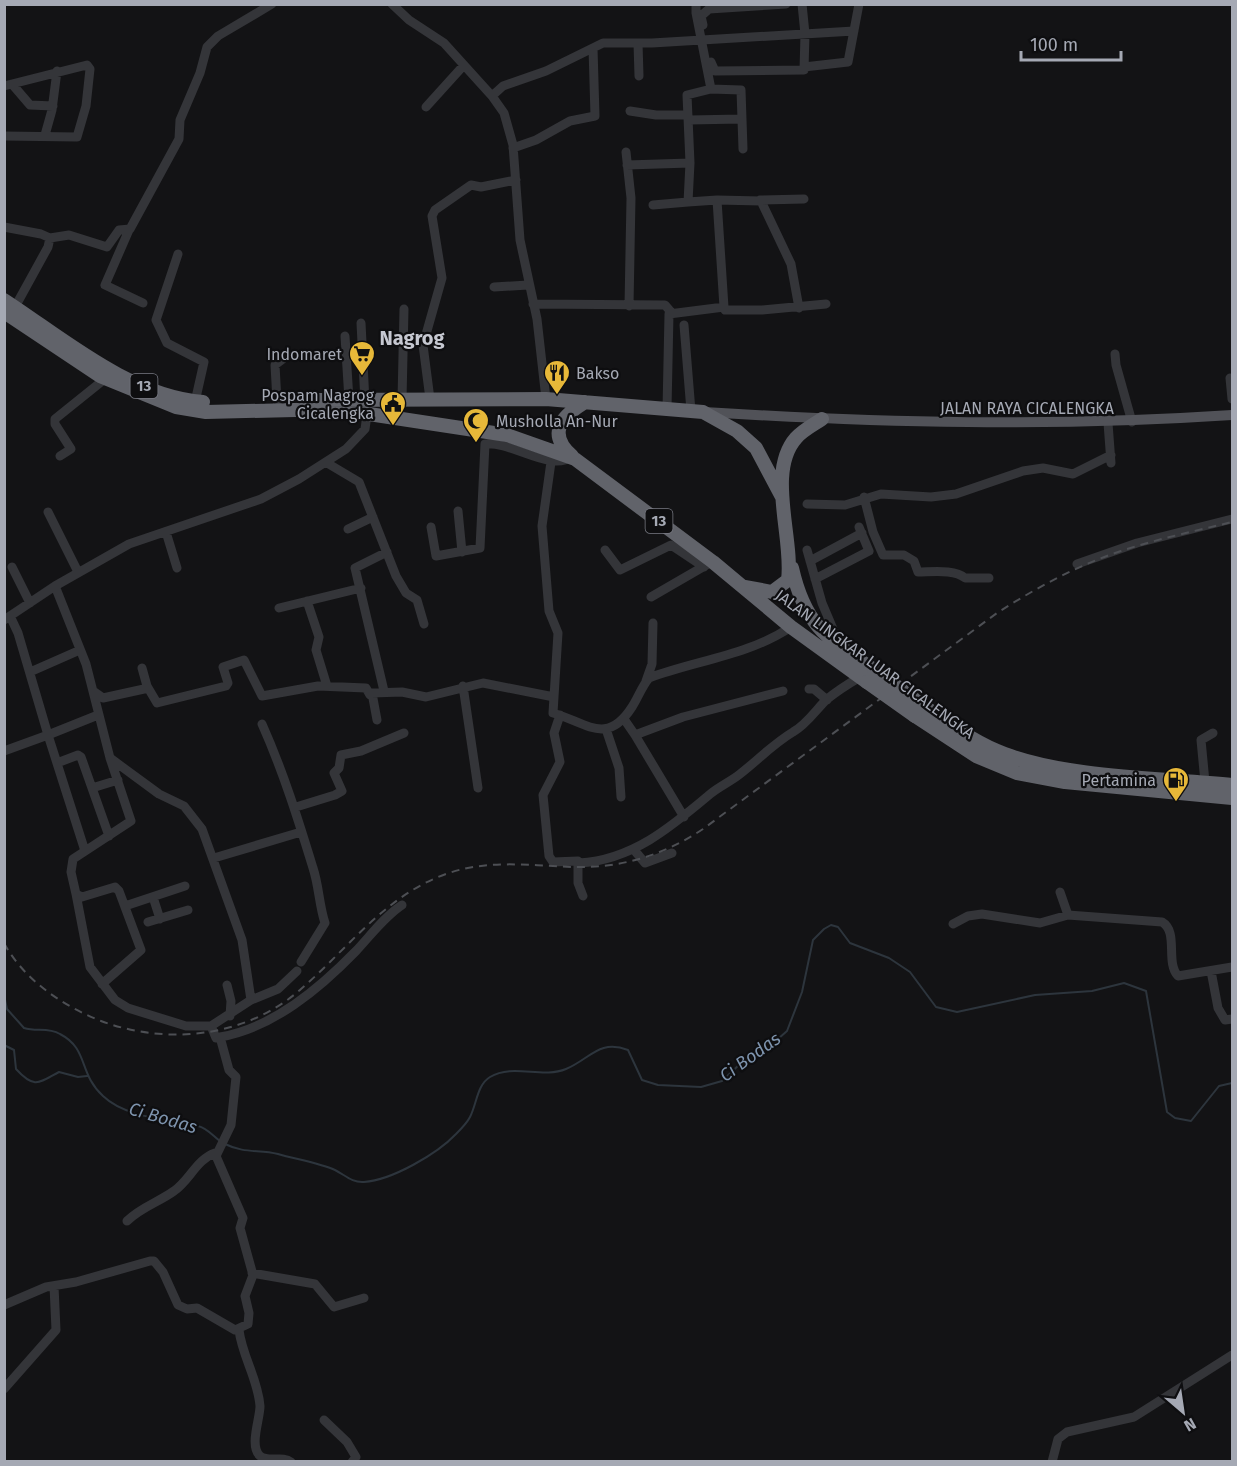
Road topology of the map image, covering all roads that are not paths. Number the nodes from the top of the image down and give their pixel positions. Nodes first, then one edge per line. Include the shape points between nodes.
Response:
1 (272, 4) edge
2 (392, 4) edge
3 (696, 4) edge
4 (786, 4) edge
5 (802, 4) edge
6 (859, 4) edge
7 (741, 6) edge
8 (854, 32) junction
9 (805, 34) junction
10 (704, 39) junction
11 (638, 43) junction
12 (593, 48) junction
13 (464, 65) junction
14 (804, 67) junction
15 (57, 71) junction
16 (639, 76) dead end
17 (8, 85) edge
18 (711, 89) junction
19 (492, 96) junction
20 (53, 106) junction
21 (426, 107) dead end
22 (630, 111) dead end
23 (689, 117) junction
24 (741, 119) junction
25 (45, 135) junction
26 (4, 136) edge
27 (513, 148) junction
28 (743, 150) dead end
29 (626, 152) dead end
30 (690, 163) junction
31 (627, 165) junction
32 (516, 180) junction
33 (804, 199) dead end
34 (717, 200) junction
35 (760, 200) junction
36 (688, 202) junction
37 (653, 205) dead end
38 (4, 227) edge
39 (129, 230) junction
40 (50, 238) junction
41 (178, 254) dead end
42 (528, 285) junction
43 (494, 287) dead end
44 (143, 303) dead end
45 (533, 304) junction
46 (826, 304) dead end
47 (8, 306) edge
48 (629, 306) junction
49 (724, 307) junction
50 (799, 308) junction
51 (404, 309) dead end
52 (671, 312) junction
53 (361, 323) dead end
54 (684, 325) dead end
55 (345, 336) dead end
56 (1115, 354) dead end
57 (283, 359) dead end
58 (106, 378) junction
59 (1230, 378) dead end
60 (430, 399) junction
61 (546, 399) junction
62 (1233, 399) edge
63 (349, 400) junction
64 (402, 400) junction
65 (277, 401) junction
66 (195, 402) junction
67 (585, 402) junction
68 (366, 407) junction
69 (667, 409) junction
70 (697, 411) junction
71 (1233, 415) edge
72 (822, 419) junction
73 (1132, 422) junction
74 (1108, 423) junction
75 (60, 456) dead end
76 (573, 458) junction
77 (551, 462) junction
78 (327, 463) junction
79 (783, 497) junction
80 (864, 497) junction
81 (807, 504) dead end
82 (458, 511) dead end
83 (48, 512) dead end
84 (373, 517) junction
85 (1233, 519) edge
86 (431, 527) dead end
87 (348, 529) dead end
88 (166, 531) junction
89 (605, 550) dead end
90 (807, 550) dead end
91 (387, 552) junction
92 (462, 552) junction
93 (791, 560) junction
94 (810, 561) junction
95 (708, 564) junction
96 (1077, 564) dead end
97 (12, 567) dead end
98 (177, 568) dead end
99 (78, 572) junction
100 (989, 578) dead end
101 (815, 579) junction
102 (741, 585) junction
103 (55, 586) junction
104 (360, 588) junction
105 (651, 597) dead end
106 (307, 601) junction
107 (30, 603) junction
108 (279, 609) dead end
109 (7, 618) edge
110 (653, 623) dead end
111 (424, 624) dead end
112 (791, 627) junction
113 (842, 648) junction
114 (80, 650) junction
115 (142, 668) dead end
116 (30, 672) junction
117 (867, 676) junction
118 (646, 681) junction
119 (147, 686) junction
120 (327, 686) junction
121 (463, 686) junction
122 (809, 689) dead end
123 (93, 691) junction
124 (783, 691) dead end
125 (384, 692) junction
126 (370, 695) junction
127 (554, 697) junction
128 (827, 700) junction
129 (919, 710) junction
130 (98, 715) junction
131 (560, 715) junction
132 (624, 719) junction
133 (377, 720) dead end
134 (262, 724) dead end
135 (606, 729) junction
136 (404, 733) dead end
137 (1213, 733) dead end
138 (48, 735) junction
139 (635, 735) junction
140 (4, 751) edge
141 (110, 758) junction
142 (57, 763) junction
143 (118, 780) junction
144 (1205, 782) junction
145 (1233, 785) edge
146 (92, 788) junction
147 (478, 788) dead end
148 (621, 797) dead end
149 (1233, 798) edge
150 (296, 807) junction
151 (684, 817) junction
152 (301, 832) junction
153 (109, 836) junction
154 (635, 850) junction
155 (85, 851) junction
156 (672, 853) dead end
157 (214, 858) junction
158 (579, 863) junction
159 (185, 886) dead end
160 (1060, 892) dead end
161 (76, 894) junction
162 (583, 896) dead end
163 (153, 897) junction
164 (402, 905) dead end
165 (125, 906) junction
166 (188, 910) dead end
167 (1068, 915) junction
168 (160, 919) junction
169 (148, 922) dead end
170 (953, 924) dead end
171 (1233, 967) edge
172 (1211, 971) junction
173 (102, 984) junction
174 (227, 985) dead end
175 (251, 1000) junction
176 (230, 1016) junction
177 (1233, 1019) edge
178 (211, 1026) junction
179 (220, 1037) junction
180 (220, 1147) junction
181 (127, 1221) dead end
182 (252, 1273) junction
183 (54, 1286) junction
184 (364, 1298) dead end
185 (4, 1305) edge
186 (239, 1330) junction
187 (1233, 1355) edge
188 (4, 1389) edge
189 (324, 1420) dead end
190 (268, 1460) edge
191 (291, 1461) edge
192 (352, 1461) edge
193 (1052, 1461) edge

1 - 39 street via 218,36 207,47 180,120 179,139
2 - 13 street via 444,43
3 - 10 street
4 - 7 street
5 - 9 street
6 - 8 street
7 - 10 street via 702,13
8 - 9 street
8 - 14 street via 848,62
9 - 10 street
9 - 14 street
10 - 11 street
10 - 14 street via 715,71
10 - 18 street
11 - 12 street via 610,42
11 - 16 street
12 - 19 street via 503,86
12 - 27 street via 595,116 570,122
13 - 19 street
13 - 21 street
15 - 17 street
15 - 20 street
15 - 25 street via 88,66 86,106 77,136
17 - 20 street via 30,105
18 - 23 street via 687,95
18 - 24 street via 741,89
19 - 27 street via 504,113
20 - 25 street
22 - 23 street
23 - 24 street
23 - 30 street
24 - 28 street
25 - 26 street
27 - 32 street
29 - 31 street
30 - 31 street
30 - 36 street
31 - 48 street via 631,198
32 - 42 street
32 - 60 street via 481,188 471,185 432,216 442,278 423,345
33 - 35 street
34 - 35 street
34 - 36 street
34 - 49 street
35 - 50 street via 791,264
36 - 37 street
38 - 40 street
39 - 40 street via 119,230 107,247 69,235
39 - 44 street via 105,285
40 - 47 street
41 - 66 street via 156,320 167,343 204,362
42 - 43 street
42 - 45 street
45 - 48 street
45 - 61 street
46 - 50 street
47 - 58 highway, 13
47 - 66 highway, 13 via 113,371
48 - 52 street via 665,305
49 - 50 street
49 - 52 street
51 - 64 street
52 - 69 street via 667,320
53 - 68 street
54 - 70 street
55 - 63 street
56 - 73 street
57 - 65 street via 275,365
58 - 68 highway, 13 via 153,399 192,410
58 - 75 street via 55,419 71,448
59 - 62 street
60 - 61 highway, 13
60 - 64 highway, 13
61 - 67 highway, 13
63 - 65 highway, 13
63 - 68 highway, 13
64 - 68 highway, 13
65 - 66 highway, 13
67 - 69 highway, 13
67 - 76 highway via 562,419 559,428 560,441
68 - 76 highway, JALAN LINGKAR LUAR CICALENGKA / 13 via 507,435
68 - 78 street via 365,429
69 - 70 highway, 13
70 - 72 main road, JALAN RAYA CICALENGKA
70 - 79 highway, 13 via 737,431 756,448
71 - 73 main road, JALAN RAYA CICALENGKA
72 - 74 main road, JALAN RAYA CICALENGKA
72 - 79 highway via 806,429 790,447 782,474
73 - 74 main road, JALAN RAYA CICALENGKA
74 - 80 street via 1111,459 1073,474 1041,468 956,494
76 - 77 street
76 - 95 highway, JALAN LINGKAR LUAR CICALENGKA / 13
77 - 92 street via 485,444 480,546
77 - 127 street via 542,526 549,611 558,633
78 - 84 street via 359,482
78 - 88 street via 261,499
79 - 93 highway, 13
80 - 81 street via 846,505
80 - 100 street via 883,555 904,555 914,561 918,573
82 - 92 street
83 - 99 street
84 - 87 street
84 - 91 street
85 - 96 street via 1137,543
86 - 92 street via 436,556
88 - 98 street
88 - 99 street via 113,552
89 - 95 street via 620,570 671,545
90 - 94 street
91 - 104 street via 357,566
91 - 111 street via 401,586 417,600
93 - 102 highway via 788,580 772,592
93 - 113 highway, JALAN LINGKAR LUAR CICALENGKA / 13 via 807,614 819,630
94 - 101 street
94 - 101 street via 861,530 869,550
95 - 102 highway, JALAN LINGKAR LUAR CICALENGKA / 13
95 - 105 street
97 - 107 street
99 - 103 street
101 - 113 street
102 - 112 highway, JALAN LINGKAR LUAR CICALENGKA / 13
103 - 107 street
103 - 114 street
104 - 106 street
104 - 125 street
106 - 108 street
106 - 120 street via 319,637 316,650
107 - 109 street
109 - 116 street via 18,633
110 - 118 street via 652,663
112 - 117 highway, JALAN LINGKAR LUAR CICALENGKA / 13
112 - 118 street via 744,651
113 - 117 highway, JALAN LINGKAR LUAR CICALENGKA / 13
114 - 116 street
114 - 123 street
115 - 119 street
116 - 138 street
117 - 128 street
117 - 129 highway, JALAN LINGKAR LUAR CICALENGKA / 13, bridge
118 - 132 street
119 - 120 street via 157,703 226,686 223,667 244,660 262,696
119 - 123 street via 103,698
120 - 126 street via 366,688
121 - 125 street via 426,697
121 - 127 street via 491,683
121 - 147 street
122 - 128 street
123 - 130 street
124 - 139 street via 683,717
125 - 126 street
126 - 133 street
127 - 131 street via 552,710
128 - 151 street via 793,732
129 - 144 highway, JALAN LINGKAR LUAR CICALENGKA / 13 via 1005,755 1048,766
129 - 149 highway, JALAN LINGKAR LUAR CICALENGKA / 13 via 975,756 1017,773 1065,782
130 - 138 street
130 - 141 street
131 - 135 street via 594,730
131 - 158 street via 554,733 560,762 543,795 549,856 553,862
132 - 135 street
132 - 139 street
134 - 150 street
135 - 148 street via 619,768
136 - 150 street via 341,755 334,773 342,791
137 - 144 street via 1201,740
138 - 140 street
138 - 142 street
139 - 151 street
141 - 143 street
141 - 157 street via 159,794 192,812
142 - 146 street via 80,754
142 - 155 street
143 - 146 street
143 - 153 street via 132,818
144 - 145 highway, JALAN LINGKAR LUAR CICALENGKA / 13
146 - 153 street
150 - 152 street
151 - 154 street
152 - 157 street
152 - 175 street via 325,923 290,981
153 - 155 street
154 - 156 street via 645,863
154 - 158 street
155 - 161 street via 72,860
157 - 175 street via 242,940
158 - 162 street via 578,883
159 - 163 street
160 - 167 street
161 - 165 street via 90,897 115,887
161 - 173 street via 86,957
163 - 165 street
163 - 168 street
164 - 179 street via 299,1001 255,1025
165 - 173 street via 141,950
166 - 168 street
167 - 170 street via 1040,923 976,914
167 - 172 street via 1162,922 1169,930 1175,974
168 - 169 street
171 - 172 street
172 - 177 street via 1218,1008 1225,1020
173 - 178 street via 128,1008 186,1026
174 - 176 street
175 - 176 street
176 - 178 street
178 - 179 street via 216,1038
179 - 180 street via 229,1070 236,1077 231,1125
180 - 181 street via 177,1189
180 - 182 street via 241,1212 240,1228
182 - 184 street via 315,1284 334,1307
182 - 186 street via 245,1296 249,1321
183 - 185 street
183 - 186 street via 154,1261 164,1272 178,1305 197,1308
183 - 188 street via 56,1330
186 - 190 street via 260,1403 256,1449
187 - 193 street via 1134,1416 1067,1432 1058,1438
189 - 192 street via 349,1444 356,1457
190 - 191 street

